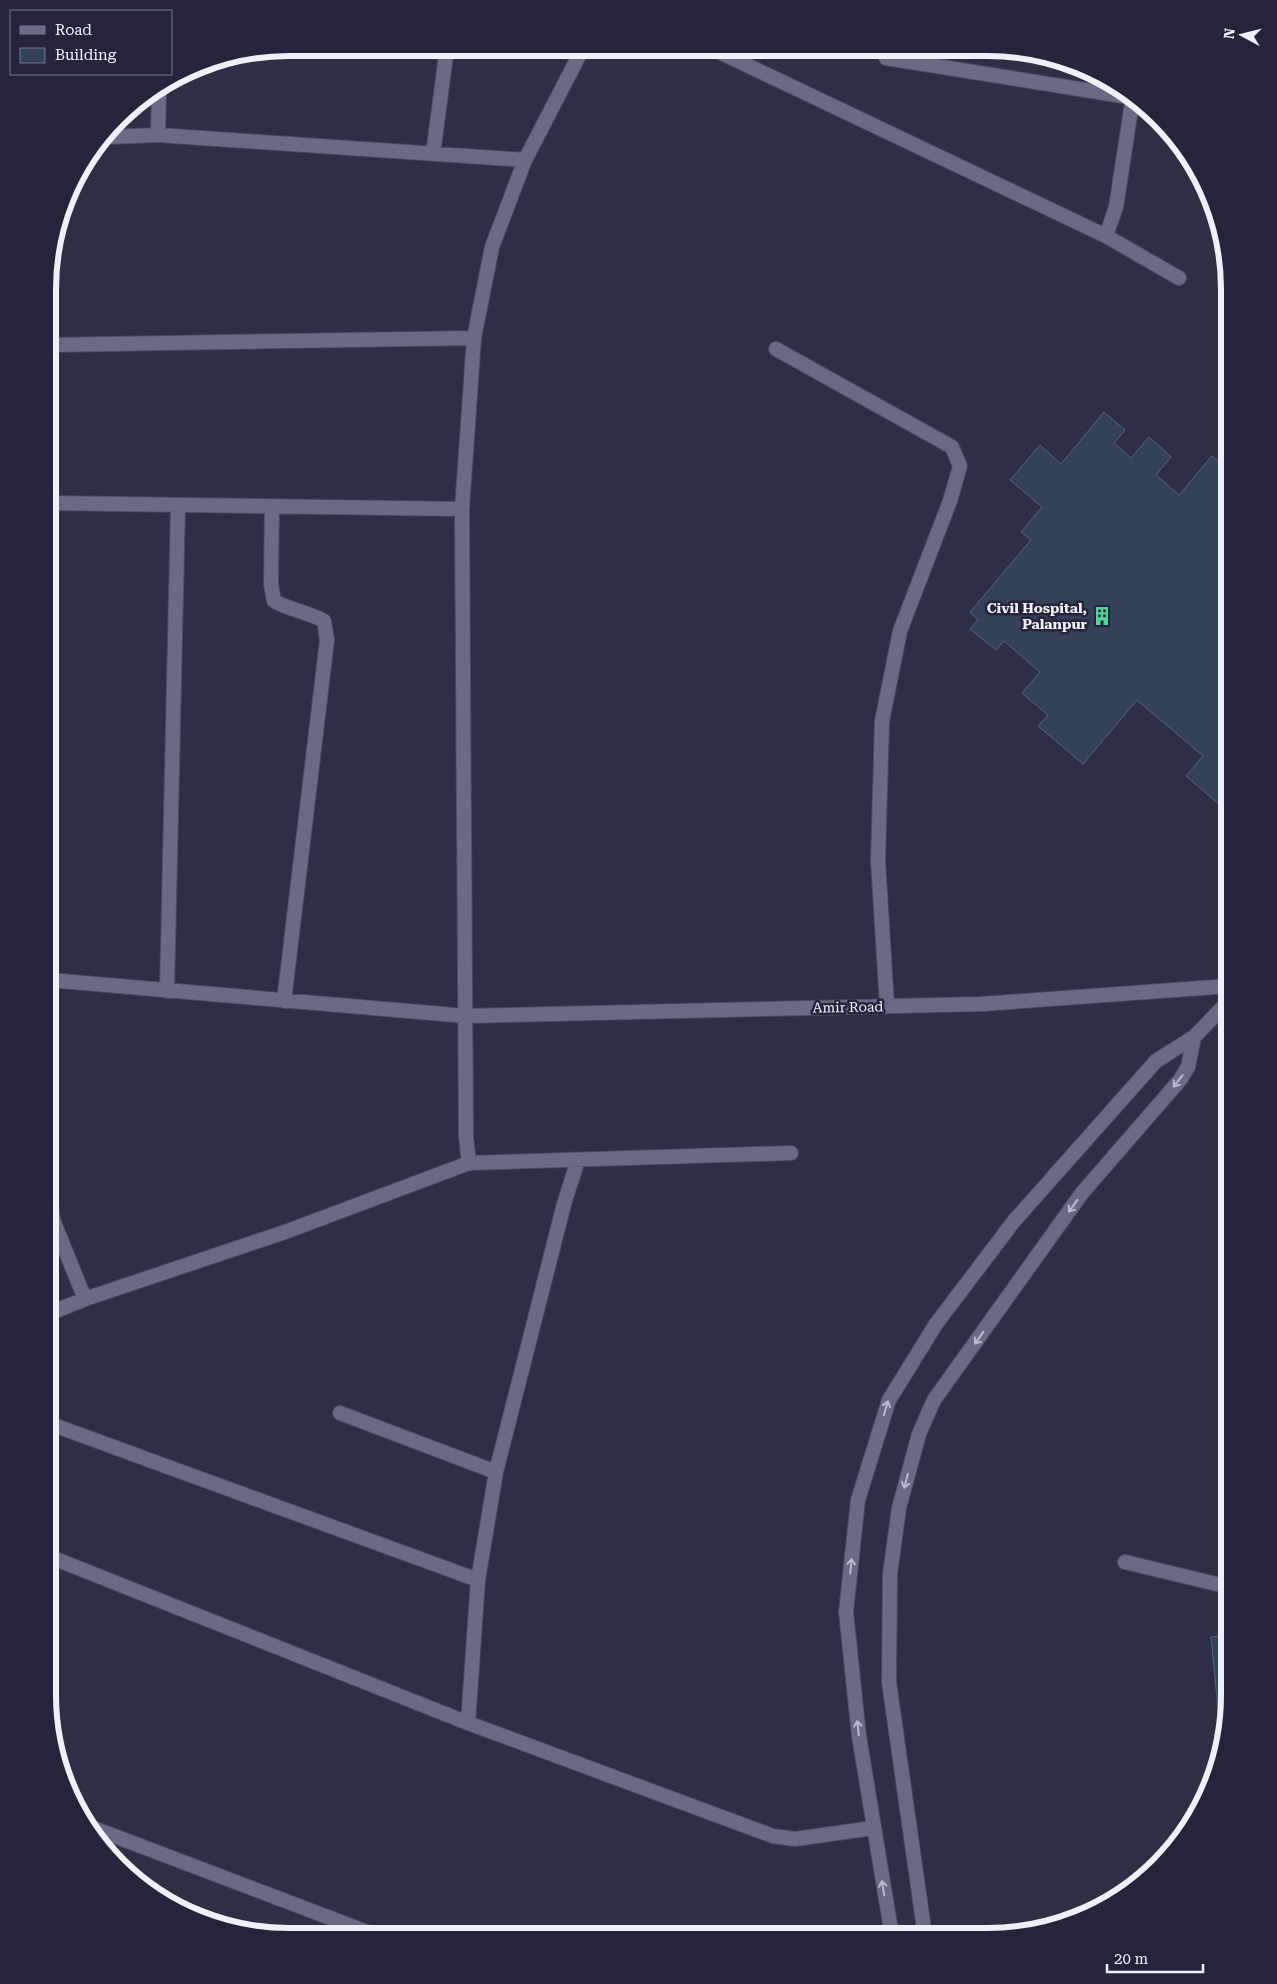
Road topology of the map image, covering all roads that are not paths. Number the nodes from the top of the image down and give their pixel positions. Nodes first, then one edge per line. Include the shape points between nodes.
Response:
1 (446, 56) edge
2 (579, 56) edge
3 (728, 56) edge
4 (886, 58) dead end
5 (1114, 94) edge
6 (159, 97) edge
7 (1132, 106) edge
8 (158, 135) junction
9 (113, 137) edge
10 (433, 154) junction
11 (525, 160) junction
12 (1106, 236) junction
13 (1179, 278) dead end
14 (474, 338) junction
15 (56, 345) edge
16 (776, 349) dead end
17 (56, 503) edge
18 (178, 505) junction
19 (272, 507) junction
20 (462, 509) junction
21 (56, 981) edge
22 (1221, 987) edge
23 (167, 991) junction
24 (284, 1001) junction
25 (888, 1006) junction
26 (1221, 1010) edge
27 (466, 1016) junction
28 (1194, 1036) junction
29 (791, 1153) dead end
30 (578, 1160) junction
31 (469, 1163) junction
32 (56, 1232) edge
33 (85, 1299) junction
34 (56, 1311) edge
35 (340, 1413) dead end
36 (56, 1426) edge
37 (496, 1472) junction
38 (56, 1559) edge
39 (1125, 1562) dead end
40 (478, 1580) junction
41 (1221, 1585) edge
42 (468, 1723) junction
43 (873, 1828) junction
44 (100, 1831) edge
45 (357, 1928) edge
46 (891, 1928) edge
47 (923, 1928) edge

1 - 10 street
2 - 11 street
3 - 12 street
4 - 5 street
6 - 8 street
7 - 12 street via 1116,207
8 - 9 street
8 - 10 street
10 - 11 street
11 - 14 street via 492,247
12 - 13 street
14 - 15 street
14 - 20 street
16 - 25 street via 952,447 960,466 950,501 900,631 882,721 878,861
17 - 18 street
18 - 19 street
18 - 23 street
19 - 20 street
19 - 24 street via 271,584 274,601 324,621 327,640
20 - 27 street
21 - 23 street, Amir Road
22 - 25 street, Amir Road via 982,1004
23 - 24 street, Amir Road
24 - 27 street, Amir Road
25 - 27 street, Amir Road
26 - 28 street
27 - 31 street
43 -> 28 street via 846,1612 858,1500 888,1400 936,1324 1014,1221 1156,1061
28 -> 47 street via 1188,1067 1180,1080 1082,1193 934,1400 919,1434 899,1508 890,1574 889,1682
29 - 30 street
30 - 31 street
30 - 37 street
31 - 33 street via 285,1232
32 - 33 street
33 - 34 street
35 - 37 street
36 - 40 street
37 - 40 street
38 - 42 street
39 - 41 street
40 - 42 street
42 - 43 street via 773,1836 795,1839
46 -> 43 street
44 - 45 street

